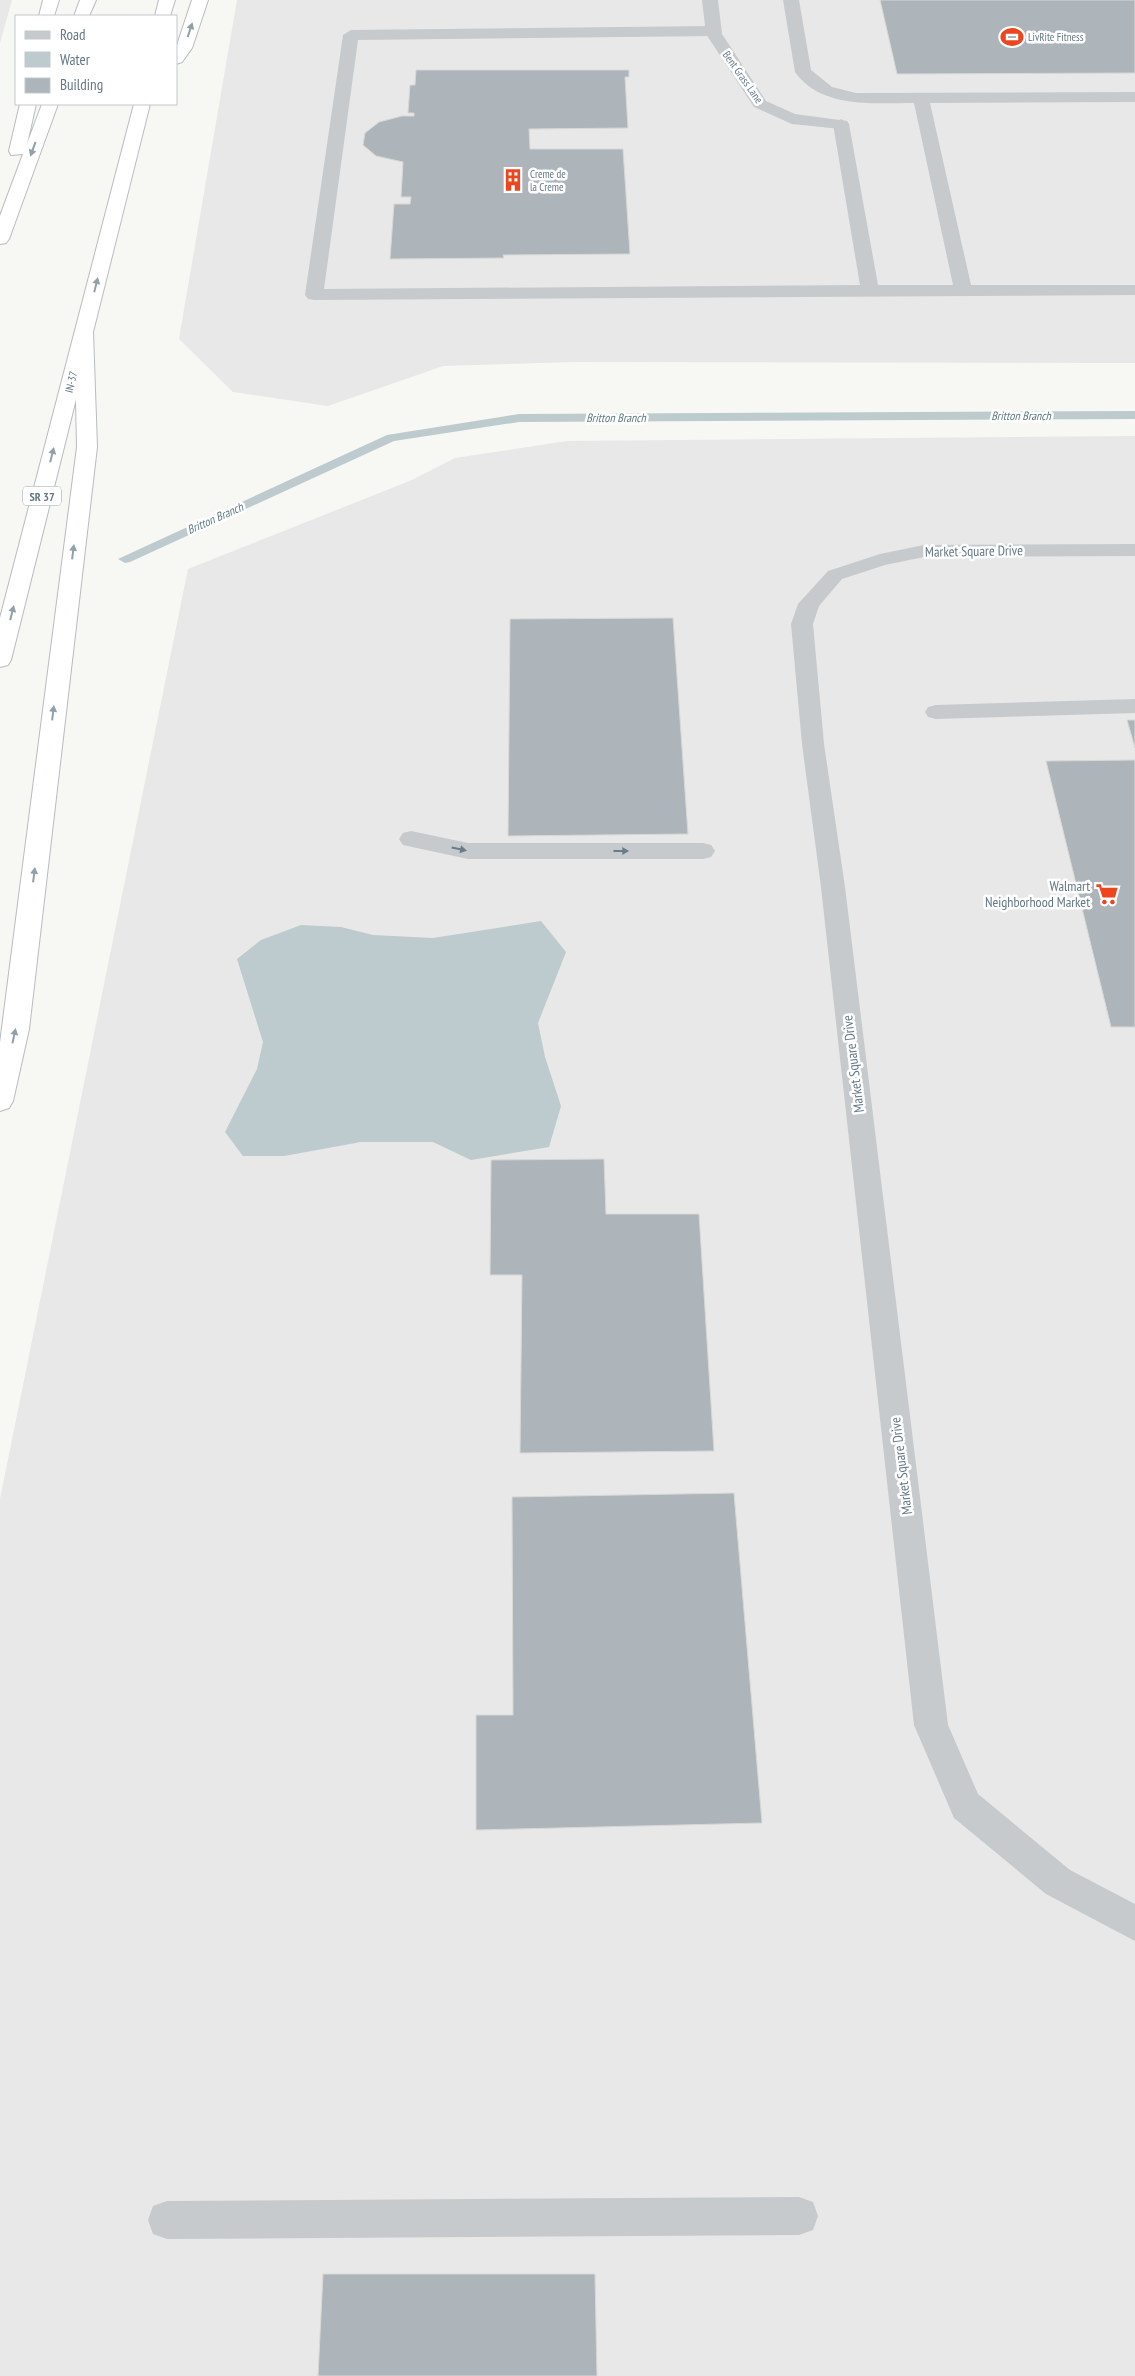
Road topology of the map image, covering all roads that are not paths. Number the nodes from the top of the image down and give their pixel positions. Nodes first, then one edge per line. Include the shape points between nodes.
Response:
1 (51, 0) edge
2 (88, 0) edge
3 (167, 0) edge
4 (200, 0) edge
5 (710, 0) edge
6 (791, 0) edge
7 (47, 15) edge
8 (82, 15) edge
9 (163, 15) edge
10 (714, 31) junction
11 (178, 56) edge
12 (1135, 96) edge
13 (921, 97) junction
14 (28, 105) edge
15 (50, 105) edge
16 (142, 105) edge
17 (0, 229) edge
18 (0, 239) edge
19 (870, 290) junction
20 (962, 290) junction
21 (1135, 290) edge
22 (84, 332) junction
23 (1135, 550) edge
24 (0, 660) edge
25 (1135, 706) edge
26 (936, 712) dead end
27 (411, 839) dead end
28 (703, 851) dead end
29 (0, 1100) edge
30 (1135, 1923) edge
31 (799, 2216) dead end
32 (167, 2220) dead end

1 - 7 highway
2 - 8 highway
3 - 9 highway
11 -> 4 highway via 184,48
5 - 10 street, Bent Grass Lane
6 - 13 street via 803,72 826,90 856,98
10 - 19 street, Bent Grass Lane via 760,104 792,119 841,124
10 - 19 street via 350,35 314,295
12 - 13 street
13 - 20 street
14 - 17 highway
15 -> 18 highway
22 -> 16 highway, IN-37 / SR 37
19 - 20 street
20 - 21 street
24 -> 22 highway, IN-37 / SR 37
29 -> 22 highway via 16,1029 87,447
23 - 30 street, Market Square Drive via 924,551 880,560 835,575 809,604 802,624 813,744 833,887 931,1726 966,1806 1058,1882
25 - 26 street
27 -> 28 street via 468,851
31 - 32 street

